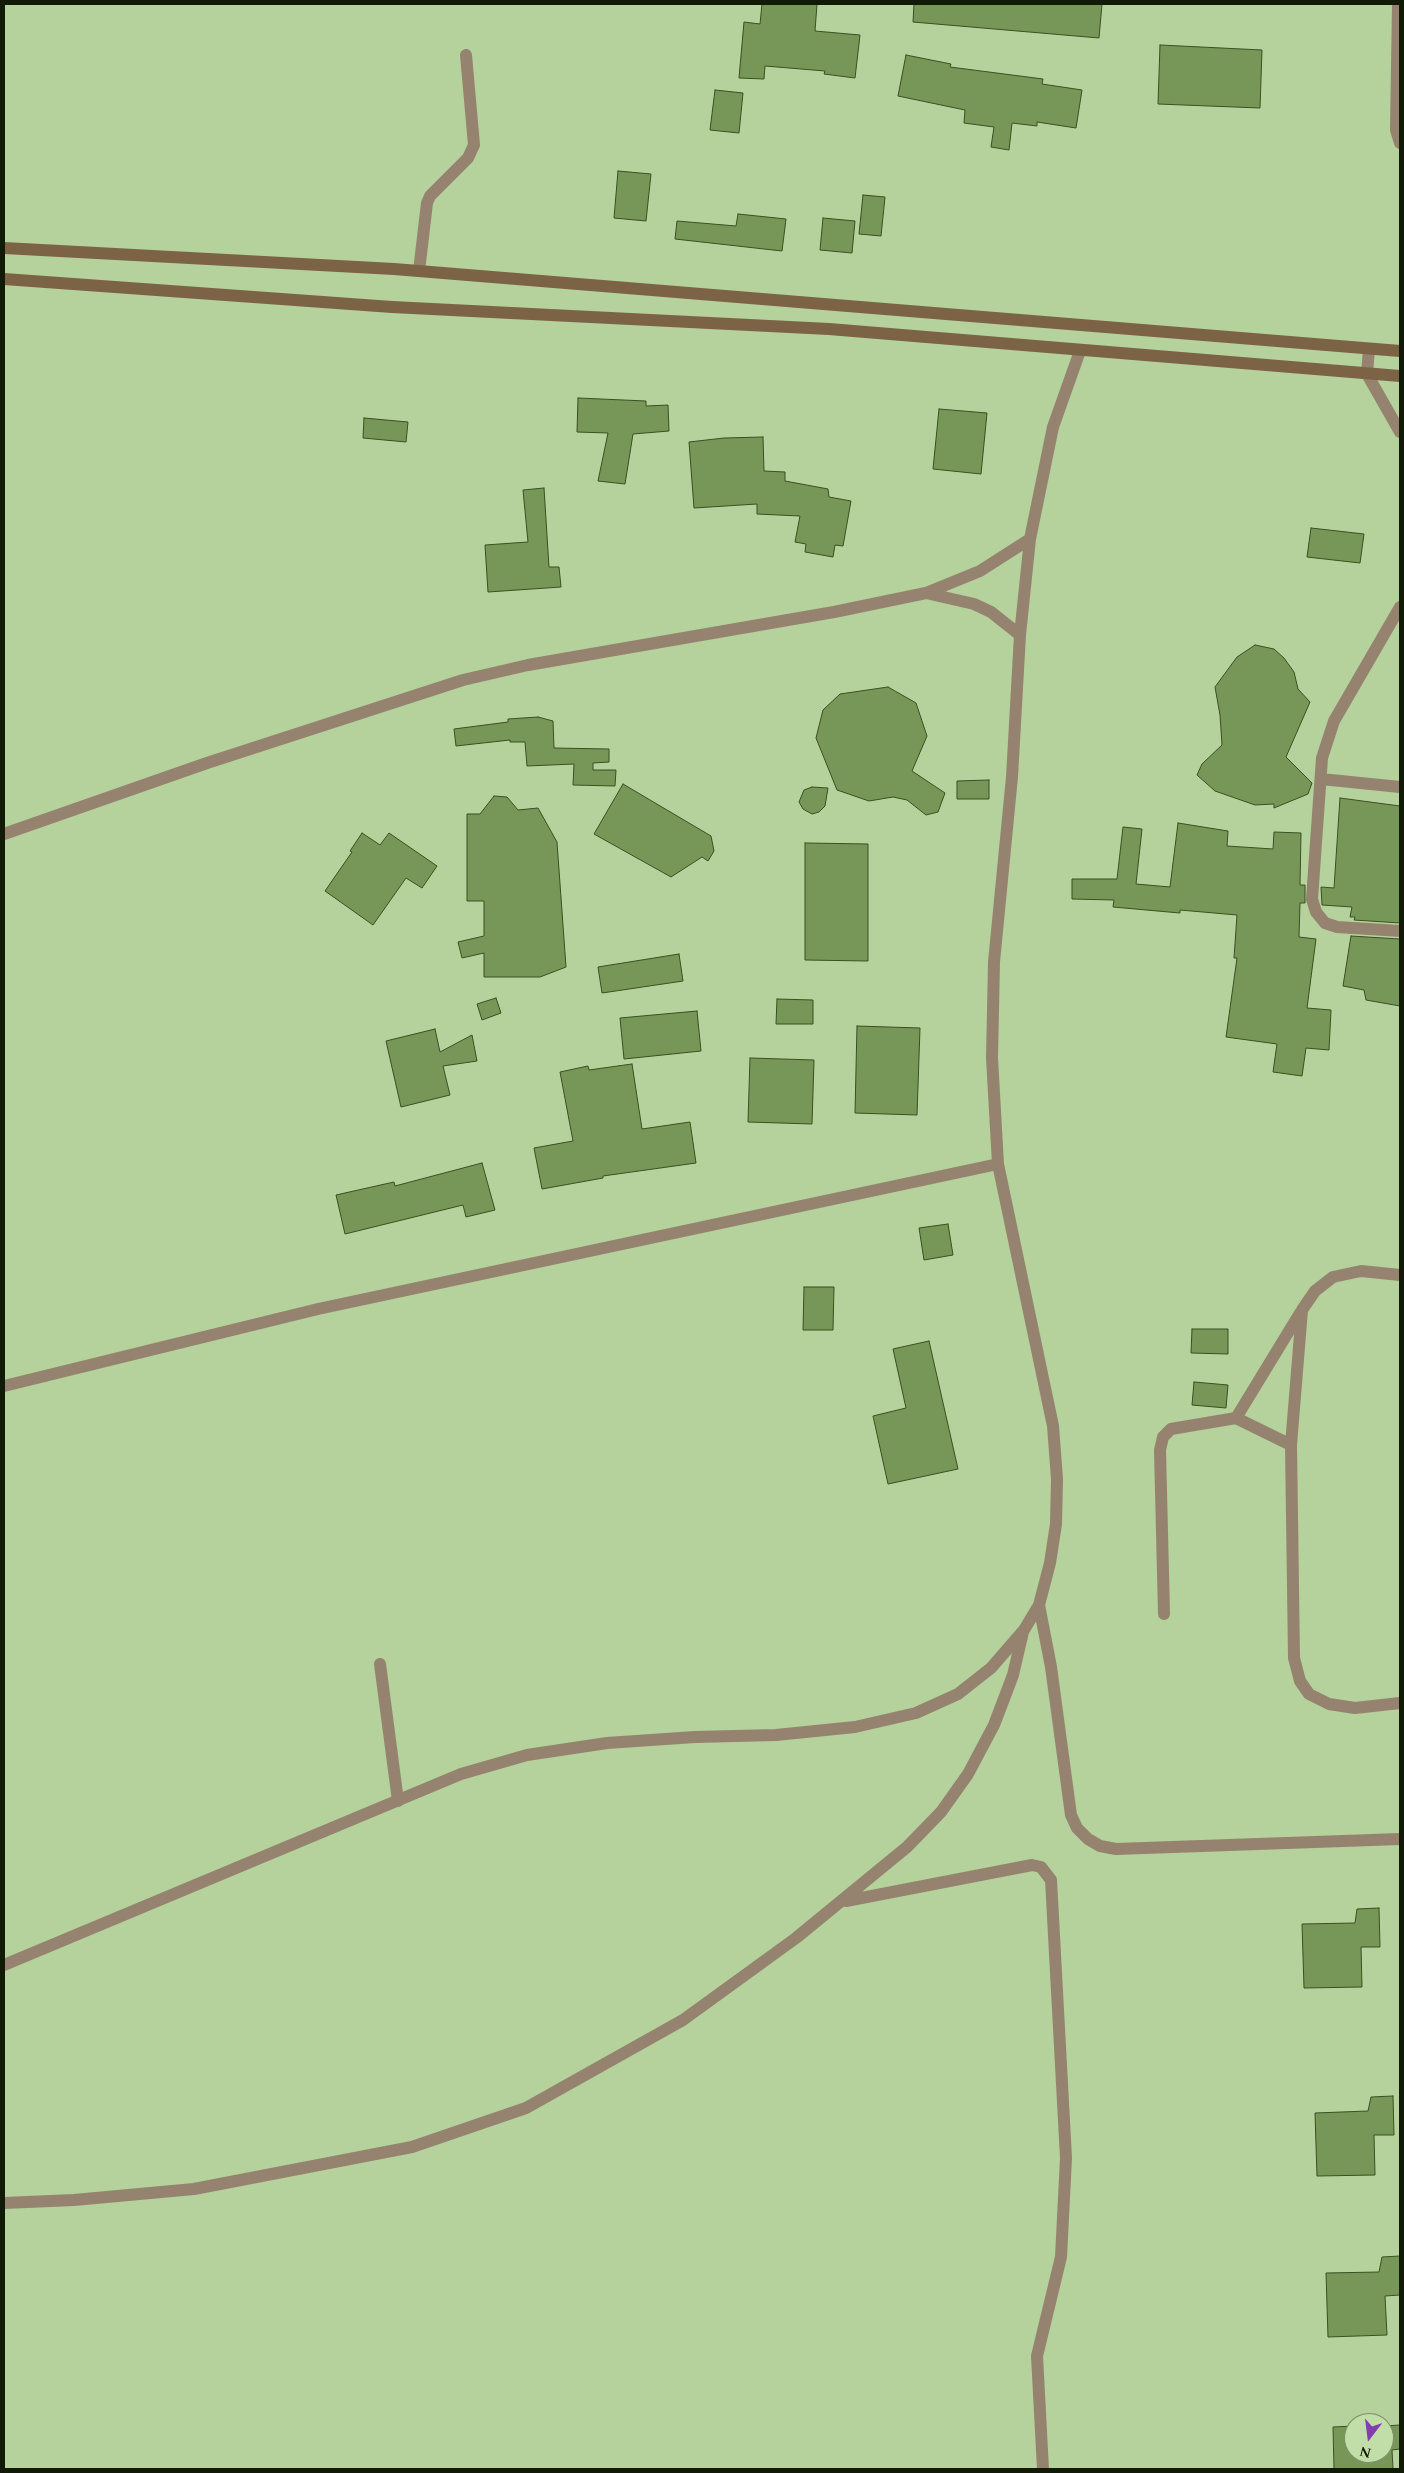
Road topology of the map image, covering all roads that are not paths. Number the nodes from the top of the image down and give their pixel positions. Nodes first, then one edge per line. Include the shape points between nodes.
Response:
1 (1398, 4) edge
2 (466, 55) dead end
3 (1400, 143) edge
4 (4, 248) edge
5 (419, 271) junction
6 (4, 279) edge
7 (1369, 349) junction
8 (1080, 351) junction
9 (1400, 351) edge
10 (1367, 374) junction
11 (1400, 376) edge
12 (1400, 432) edge
13 (1030, 539) junction
14 (926, 593) junction
15 (1400, 607) edge
16 (1020, 635) junction
17 (1320, 779) junction
18 (1400, 787) edge
19 (4, 834) edge
20 (1400, 931) edge
21 (998, 1164) junction
22 (1400, 1275) edge
23 (1302, 1310) junction
24 (4, 1386) edge
25 (1236, 1418) junction
26 (1291, 1445) junction
27 (1039, 1605) junction
28 (1164, 1614) dead end
29 (1024, 1630) junction
30 (380, 1664) dead end
31 (1400, 1703) edge
32 (398, 1801) junction
33 (1400, 1839) edge
34 (843, 1902) junction
35 (4, 1966) edge
36 (4, 2203) edge
37 (1043, 2469) edge

1 - 3 street via 1396,130
2 - 5 street via 474,145 468,158 430,196
4 - 5 main road
5 - 7 main road
6 - 8 main road via 392,307 829,329
7 - 9 main road
7 - 10 street
8 - 10 main road
8 - 13 street via 1053,427
10 - 11 main road
10 - 12 street
13 - 14 street via 980,571
13 - 16 street
14 - 16 street via 974,604 1006,622
14 - 19 street via 528,665 463,680 207,763
15 - 17 street via 1334,720 1322,758
16 - 21 street via 1012,777 994,962 992,1058
17 - 18 street
17 - 20 street via 1312,899 1316,912 1325,923 1337,927
21 - 24 street via 318,1309
21 - 27 street via 1053,1426 1056,1524
22 - 23 street via 1361,1271 1333,1277 1315,1291
23 - 25 street
23 - 26 street
25 - 26 street
25 - 28 street via 1171,1429 1163,1437 1160,1450
26 - 31 street via 1294,1658 1300,1680 1310,1694 1329,1704 1355,1708
27 - 29 street
27 - 33 street via 1051,1667 1071,1815 1077,1828 1088,1839 1100,1846 1116,1849
29 - 32 street via 991,1668 958,1694 916,1713 855,1727 607,1743 527,1755 461,1774
29 - 34 street via 1013,1675 968,1774 941,1812 907,1848
30 - 32 street
32 - 35 street
34 - 36 street via 683,2020 526,2108 412,2146 194,2189
34 - 37 street via 1032,1865 1041,1868 1050,1880 1066,2158 1061,2257 1037,2356

